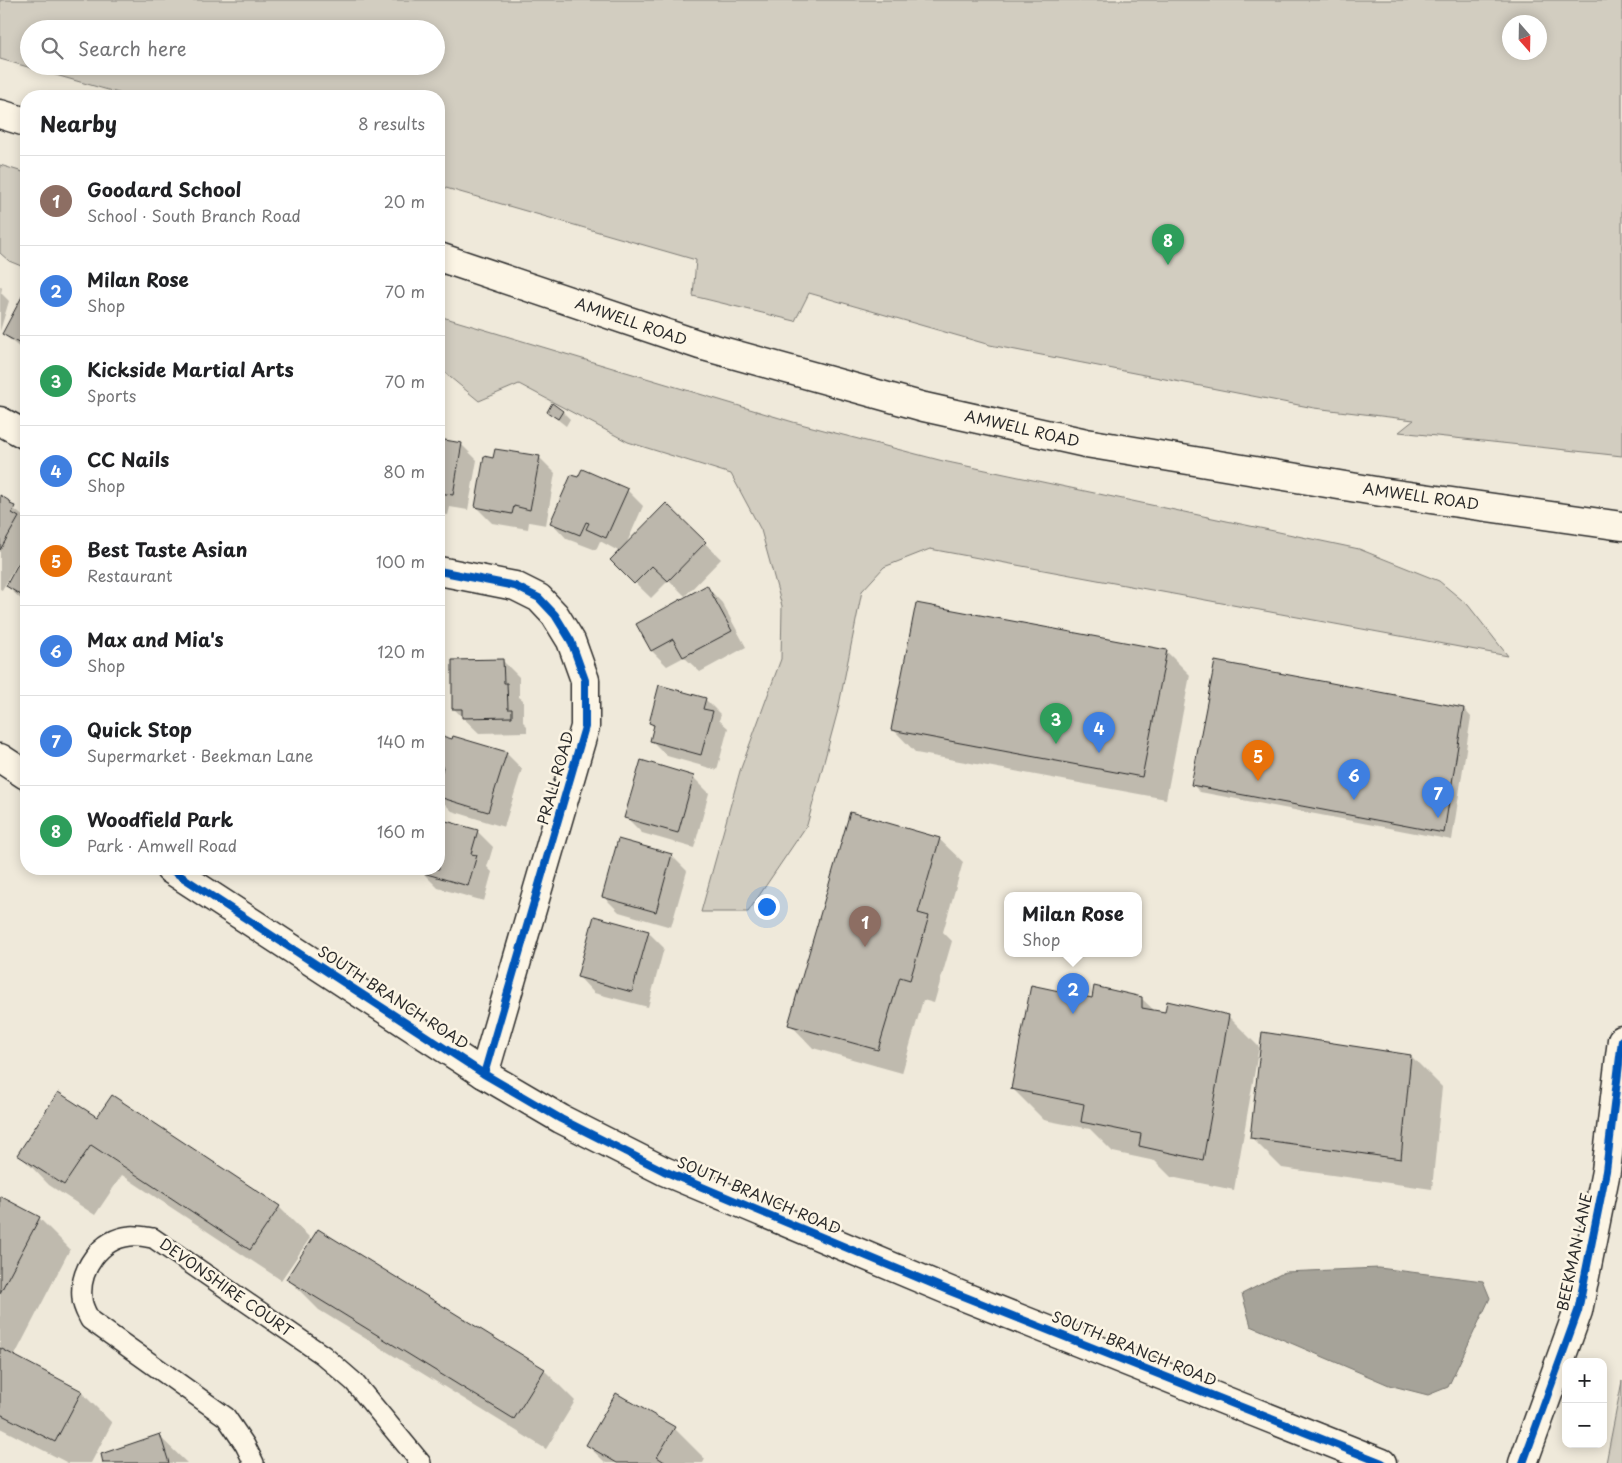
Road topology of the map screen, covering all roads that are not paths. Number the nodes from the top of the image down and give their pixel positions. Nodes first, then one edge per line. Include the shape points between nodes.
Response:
1 (0, 114) edge
2 (20, 120) edge
3 (445, 259) edge
4 (0, 421) edge
5 (20, 432) edge
6 (1622, 526) edge
7 (445, 572) edge
8 (0, 758) edge
9 (20, 771) edge
10 (179, 875) edge
11 (1622, 1040) edge
12 (484, 1074) junction
13 (254, 1463) edge
14 (421, 1463) edge
15 (1382, 1463) edge
16 (1523, 1463) edge

1 - 2 street
3 - 6 street, AMWELL ROAD via 700,345 924,407 1086,443 1381,492
4 - 5 street
7 - 12 street, PRALL ROAD via 515,586 539,598 555,615 570,641 585,680 585,727
8 - 9 street
10 - 12 street, SOUTH BRANCH ROAD
11 - 16 street, BEEKMAN LANE via 1606,1171 1578,1311
12 - 15 street, SOUTH BRANCH ROAD via 664,1171 950,1291
13 - 14 lane, DEVONSHIRE COURT via 246,1445 226,1417 90,1320 82,1300 83,1279 93,1257 108,1244 129,1236 153,1238 315,1349 354,1382

